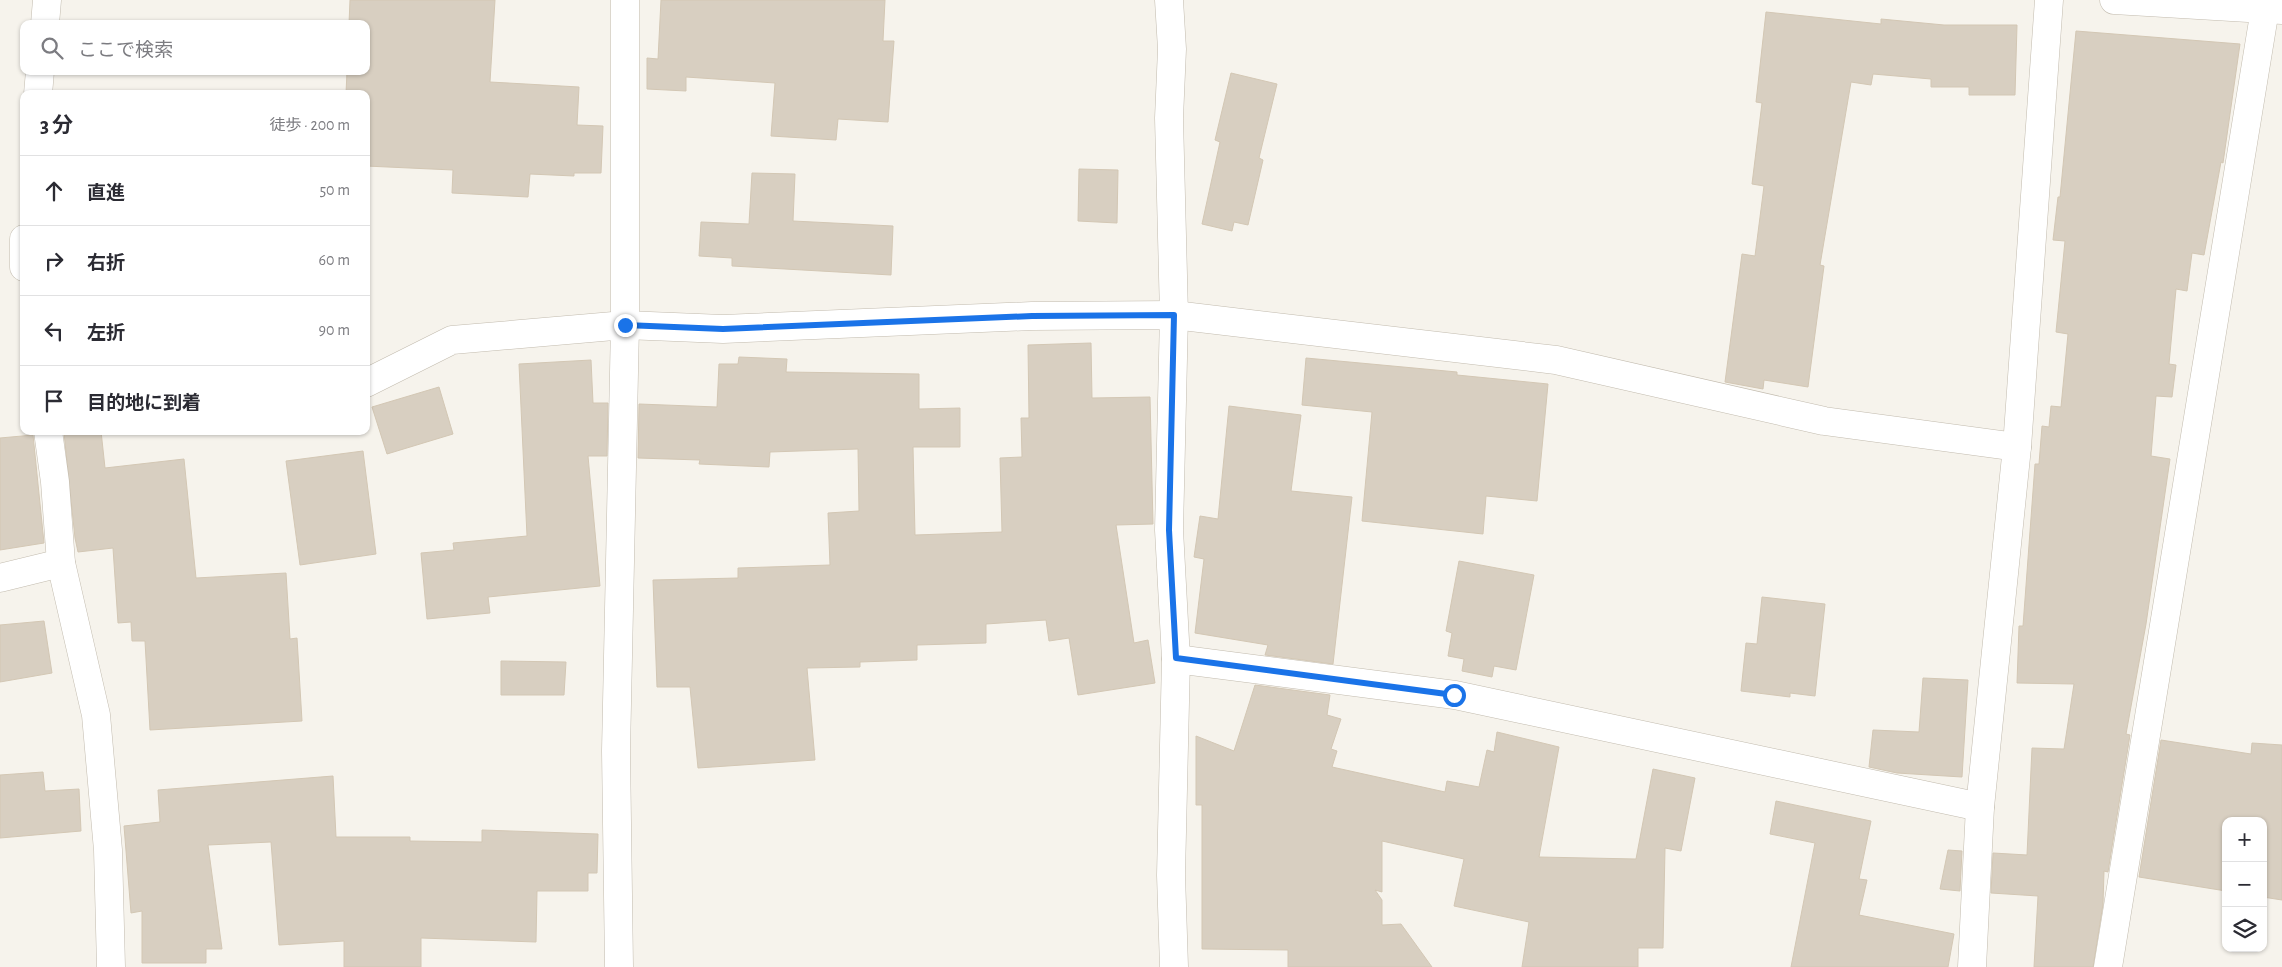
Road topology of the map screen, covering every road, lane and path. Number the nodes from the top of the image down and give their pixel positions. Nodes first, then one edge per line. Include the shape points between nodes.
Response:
1 (47, 0) edge
2 (625, 0) edge
3 (1169, 0) edge
4 (2049, 0) edge
5 (2114, 0) edge
6 (2274, 9) edge
7 (45, 20) edge
8 (40, 75) edge
9 (38, 90) edge
10 (1174, 315) junction
11 (625, 325) junction
12 (370, 380) edge
13 (49, 435) edge
14 (2017, 446) junction
15 (61, 563) junction
16 (0, 578) edge
17 (1176, 658) junction
18 (1980, 807) junction
19 (111, 967) edge
20 (619, 967) edge
21 (1174, 967) edge
22 (1972, 967) edge
23 (2108, 967) edge

1 - 7 street
2 - 11 street
3 - 10 street via 1172,49 1168,118
4 - 14 street
5 - 6 street
6 - 23 street
8 - 9 street
10 - 11 street via 1032,316 723,329
10 - 14 street via 1556,360 1824,421
10 - 17 street via 1169,530
11 - 12 street via 452,340
11 - 20 street via 616,751
13 - 15 street
14 - 18 street
15 - 16 street
15 - 19 street via 96,715 108,850
17 - 18 street via 1454,695
17 - 21 street via 1171,875
18 - 22 street

